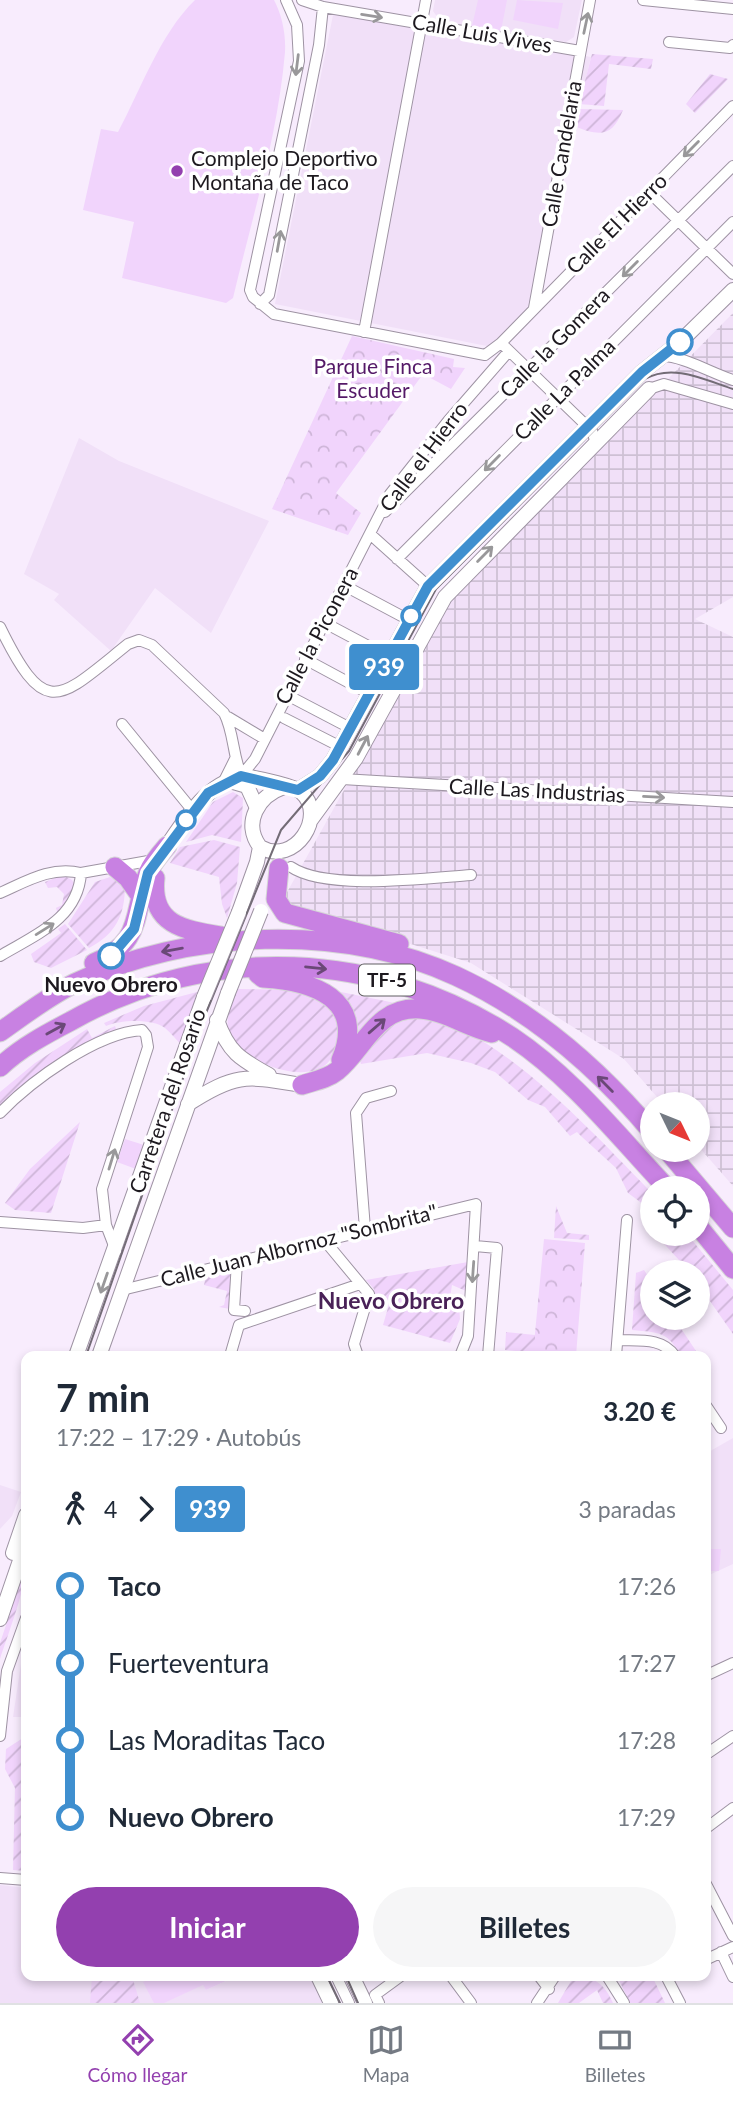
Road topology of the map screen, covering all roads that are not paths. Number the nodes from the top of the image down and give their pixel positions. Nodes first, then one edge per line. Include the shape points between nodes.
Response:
1 (286, 0) edge
2 (302, 0) edge
3 (426, 0) edge
4 (590, 0) edge
5 (643, 0) edge
6 (662, 1) edge
7 (323, 8) junction
8 (733, 9) edge
9 (422, 24) junction
10 (670, 42) dead end
11 (733, 45) edge
12 (580, 51) junction
13 (733, 106) edge
14 (733, 166) edge
15 (649, 192) junction
16 (678, 220) junction
17 (733, 222) edge
18 (707, 248) junction
19 (733, 274) edge
20 (733, 290) edge
21 (260, 304) junction
22 (534, 307) junction
23 (364, 332) junction
24 (505, 347) junction
25 (485, 355) junction
26 (662, 356) junction
27 (528, 370) junction
28 (486, 377) junction
29 (733, 380) edge
30 (649, 389) joint
31 (558, 397) junction
32 (733, 404) edge
33 (587, 426) junction
34 (596, 443) junction
35 (421, 455) junction
36 (429, 468) junction
37 (377, 520) junction
38 (370, 534) junction
39 (397, 559) junction
40 (345, 586) junction
41 (428, 586) junction
42 (409, 620) junction
43 (325, 623) junction
44 (0, 627) edge
45 (390, 657) junction
46 (305, 659) junction
47 (370, 694) junction
48 (286, 695) junction
49 (224, 713) junction
50 (284, 718) dead end
51 (122, 724) dead end
52 (352, 729) junction
53 (263, 738) junction
54 (341, 747) junction
55 (235, 759) junction
56 (342, 779) junction
57 (238, 781) junction
58 (291, 789) junction
59 (733, 802) edge
60 (257, 808) junction
61 (193, 811) junction
62 (310, 821) junction
63 (260, 847) junction
64 (287, 850) junction
65 (160, 852) junction
66 (115, 867) junction
67 (285, 868) junction
68 (81, 873) junction
69 (471, 875) dead end
70 (0, 893) edge
71 (142, 898) junction
72 (239, 940) junction
73 (0, 956) edge
74 (248, 967) junction
75 (454, 975) junction
76 (0, 1016) edge
77 (217, 1020) junction
78 (0, 1032) edge
79 (513, 1038) junction
80 (0, 1067) edge
81 (337, 1071) junction
82 (276, 1079) junction
83 (302, 1085) joint
84 (391, 1091) dead end
85 (188, 1104) junction
86 (0, 1114) edge
87 (640, 1120) edge
88 (678, 1162) edge
89 (656, 1176) edge
90 (627, 1220) dead end
91 (0, 1222) edge
92 (731, 1223) edge
93 (106, 1225) junction
94 (365, 1229) junction
95 (324, 1241) junction
96 (710, 1241) edge
97 (475, 1246) junction
98 (116, 1251) junction
99 (237, 1262) junction
100 (733, 1269) edge
101 (360, 1283) junction
102 (122, 1290) junction
103 (245, 1311) dead end
104 (618, 1340) junction
105 (78, 1351) edge
106 (101, 1351) edge
107 (231, 1351) edge
108 (357, 1351) edge
109 (462, 1351) edge
110 (488, 1351) edge
111 (617, 1351) edge
112 (671, 1351) edge
113 (711, 1413) edge
114 (721, 1427) dead end
115 (21, 1529) edge
116 (21, 1558) edge
117 (0, 1589) edge
118 (0, 1619) edge
119 (21, 1632) edge
120 (733, 1663) edge
121 (711, 1673) edge
122 (0, 1736) edge
123 (733, 1736) edge
124 (711, 1751) edge
125 (733, 1808) edge
126 (711, 1824) edge
127 (0, 1878) edge
128 (21, 1880) edge
129 (711, 1894) edge
130 (733, 1936) edge
131 (733, 1947) edge
132 (722, 1952) junction
133 (711, 1957) edge
134 (733, 1977) edge
135 (320, 1981) edge
136 (338, 1981) edge
137 (356, 1981) edge
138 (395, 1981) edge
139 (455, 1981) edge
140 (543, 1981) edge
141 (553, 1981) edge
142 (610, 1981) edge
143 (670, 1981) edge
144 (549, 1989) junction
145 (373, 2000) edge
146 (331, 2003) edge
147 (349, 2003) edge
148 (471, 2003) edge
149 (537, 2003) edge
150 (624, 2003) edge
151 (680, 2003) edge

1 -> 21 street via 297,24 299,61 250,290
2 - 7 street, Calle Luis Vives
3 - 9 street
12 -> 4 street, Calle Candelaria
5 - 6 street
6 - 8 street
7 -> 9 street, Calle Luis Vives
21 -> 7 street via 269,295
9 - 12 street, Calle Luis Vives
9 - 23 street
10 - 11 street
12 - 22 street, Calle Candelaria
13 -> 15 street, Calle El Hierro
14 - 16 street, Calle la Gomera
15 - 16 street
15 - 22 street, Calle El Hierro
16 - 18 street
16 -> 27 street, Calle la Gomera
17 - 18 street, Calle La Palma
18 - 19 street
18 - 31 street, Calle La Palma
20 - 26 main road
21 - 23 street via 274,314
22 - 24 street, Calle El Hierro
23 - 25 street
24 - 25 street
24 - 27 street
24 - 28 street, Calle el Hierro
25 - 28 street
26 - 29 street via 676,356
26 - 33 main road
27 - 31 street
27 - 36 street, Calle la Gomera
28 - 35 street, Calle el Hierro
30 - 32 street via 664,384
30 - 34 main road
31 - 33 street
31 -> 39 street, Calle La Palma
33 - 34 street
33 - 41 main road
56 -> 34 main road via 445,597
35 - 36 street
35 - 37 street, Calle el Hierro via 390,494
36 - 37 street, Calle la Gomera
37 - 38 street, Calle el Hierro
38 - 39 street
38 - 40 street, Calle la Piconera
39 - 41 street
40 - 42 street
40 - 43 street, Calle la Piconera
41 - 42 main road
42 - 45 main road
43 - 45 street
43 - 46 street, Calle la Piconera
44 - 49 street via 19,667 36,687 56,693 73,687 139,640 172,662
45 - 47 main road
46 - 47 street
46 - 48 street, Calle la Piconera
47 - 52 main road
48 - 52 street
48 - 53 street, Calle la Piconera
49 - 53 street
49 - 55 street
50 - 54 street
51 - 61 street
52 - 54 main road
53 - 57 street, Calle la Piconera via 255,759
54 - 58 main road via 320,776
55 - 57 street
55 - 57 street
56 -> 59 street, Calle Las Industrias
56 - 62 main road
57 - 58 main road
57 - 60 main road
57 - 61 main road via 208,793
58 - 60 main road via 268,795
58 - 62 main road via 309,804
60 - 63 main road via 252,829
61 - 65 main road
62 - 64 main road via 299,842
63 - 64 main road via 275,854
63 - 98 main road, Carretera del Rosario, bridge
64 - 67 main road, Carretera del Rosario
65 - 66 street
65 - 71 highway via 148,873
65 - 72 highway via 153,895 166,917 184,929
66 - 68 street
66 - 71 highway
67 - 69 street via 314,878 396,880
67 - 75 highway via 276,899 285,913 399,944 431,956
67 - 77 main road, Carretera del Rosario, bridge via 261,911
68 - 70 street via 50,871
73 -> 68 street via 61,918 80,891
71 - 76 highway via 133,931 111,956 37,991
72 - 75 highway, TF-5 via 357,947
72 -> 78 highway, TF-5 via 156,953 119,965 74,984
74 -> 79 highway, TF-5 via 287,965 359,972 421,990
80 -> 74 highway, TF-5 via 43,1036 127,992 188,975
74 - 81 highway via 263,978 314,985 340,1005 348,1031
87 -> 75 highway, TF-5 via 561,1042 500,999
77 - 82 main road via 225,1044
77 - 85 main road, Carretera del Rosario
81 -> 79 highway via 379,1022 394,1013 433,1011 472,1028
79 - 89 highway, TF-5 via 575,1088
81 - 83 highway
82 - 83 main road
82 - 85 main road via 236,1078
84 - 94 street via 366,1098 356,1113
85 - 102 main road, Carretera del Rosario
93 -> 86 street via 102,1189 148,1047 142,1030 90,1047 30,1086
88 - 92 highway
90 - 104 street
91 - 93 street via 83,1228
93 - 98 street
94 - 95 street, Calle Juan Albornoz "Sombrita"
94 - 97 street, Calle Juan Albornoz "Sombrita" via 476,1204
95 - 99 street, Calle Juan Albornoz "Sombrita"
95 - 101 street
96 - 100 highway
97 -> 109 street via 468,1336
97 - 110 street via 496,1248
98 -> 105 main road, Carretera del Rosario
99 - 102 street, Calle Juan Albornoz "Sombrita"
99 - 103 street via 234,1310
101 - 107 street via 239,1325
101 - 108 street via 369,1294
102 - 106 main road, Carretera del Rosario
104 - 111 street
104 - 112 street via 656,1341
113 - 114 street
115 - 117 main road
116 - 118 main road
119 - 122 street via 7,1671
120 - 121 street
123 - 124 street
125 - 126 street
127 - 128 street
129 - 130 street
131 - 132 street
132 - 133 street
132 - 134 street
135 - 146 main road
136 - 147 street
137 - 145 main road
138 - 145 street
139 - 148 street
140 - 144 street
141 - 144 street
142 - 150 street
143 - 151 street
144 - 149 street

